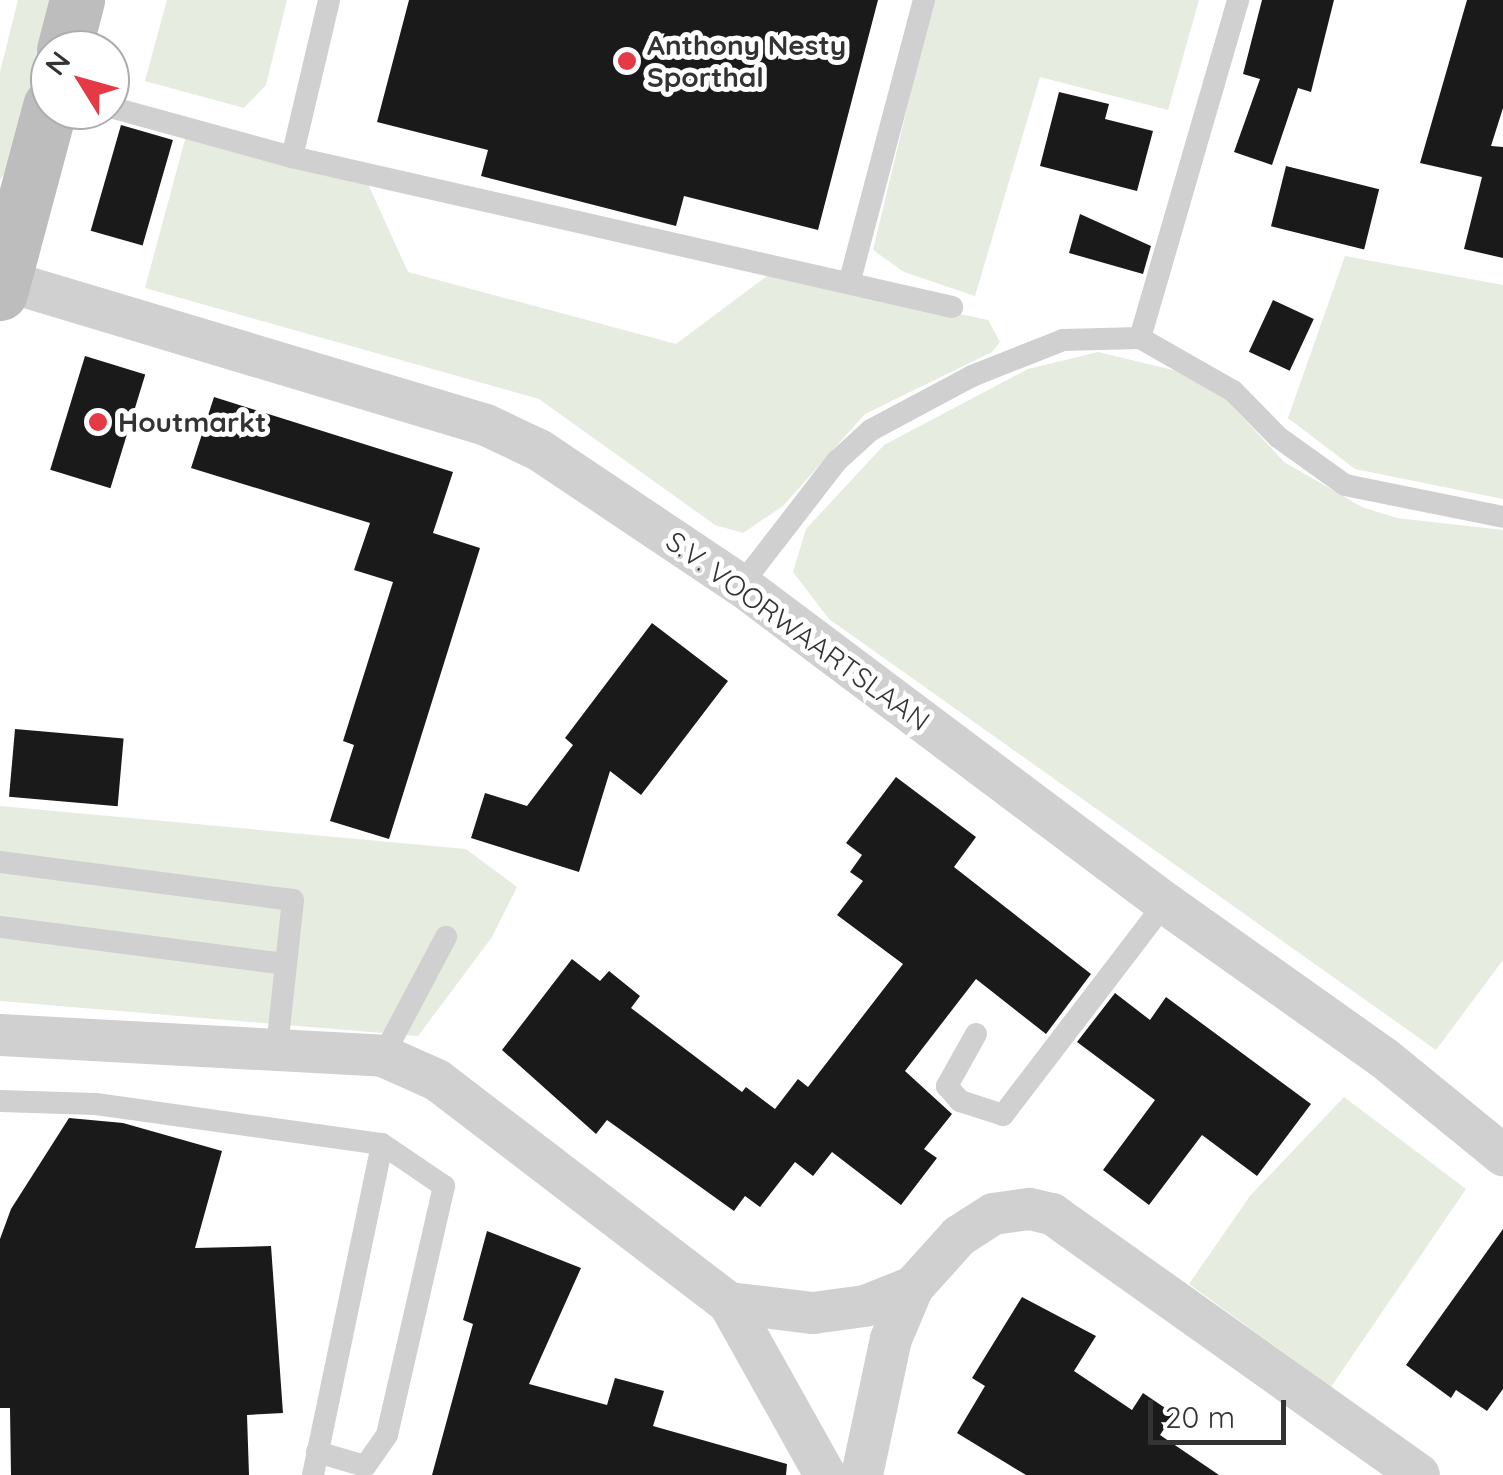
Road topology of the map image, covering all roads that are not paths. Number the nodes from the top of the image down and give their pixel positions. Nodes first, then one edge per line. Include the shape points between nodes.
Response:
1 (77, 0) edge
2 (330, 0) edge
3 (924, 0) edge
4 (1238, 0) edge
5 (69, 30) edge
6 (130, 112) edge
7 (43, 130) edge
8 (292, 156) junction
9 (5, 260) edge
10 (850, 280) junction
11 (952, 308) dead end
12 (1140, 338) junction
13 (1503, 517) edge
14 (741, 584) junction
15 (0, 862) edge
16 (1165, 903) junction
17 (0, 927) edge
18 (446, 937) dead end
19 (285, 964) junction
20 (976, 1034) dead end
21 (0, 1035) edge
22 (277, 1048) junction
23 (383, 1056) junction
24 (0, 1102) edge
25 (382, 1144) junction
26 (1503, 1155) edge
27 (913, 1287) junction
28 (729, 1303) junction
29 (315, 1464) edge
30 (825, 1475) edge
31 (862, 1475) edge
32 (1419, 1475) edge

1 - 5 main road
2 - 8 lane
3 - 10 lane
4 - 12 lane
6 - 8 lane
7 - 9 main road
8 - 10 lane
9 - 14 street, S.V. VOORWAARTSLAAN via 486,425 540,450
10 - 11 lane
12 - 13 lane via 1233,390 1278,437 1346,485
12 - 14 lane via 1063,340 972,376 871,430 836,461
14 - 16 street, S.V. VOORWAARTSLAAN
15 - 19 lane via 293,900
16 - 20 lane via 1003,1116 960,1101 947,1086
16 - 26 street, S.V. VOORWAARTSLAAN via 1384,1058
17 - 19 lane
18 - 23 lane
19 - 22 lane
21 - 22 street
22 - 23 street
23 - 28 street via 437,1080
24 - 25 lane via 96,1104
25 - 29 lane
25 - 29 lane via 444,1186 387,1435 365,1466
27 - 28 street via 866,1306 814,1313
27 - 31 street via 891,1338
27 - 32 street via 933,1258 993,1214 1052,1214
28 - 30 street

